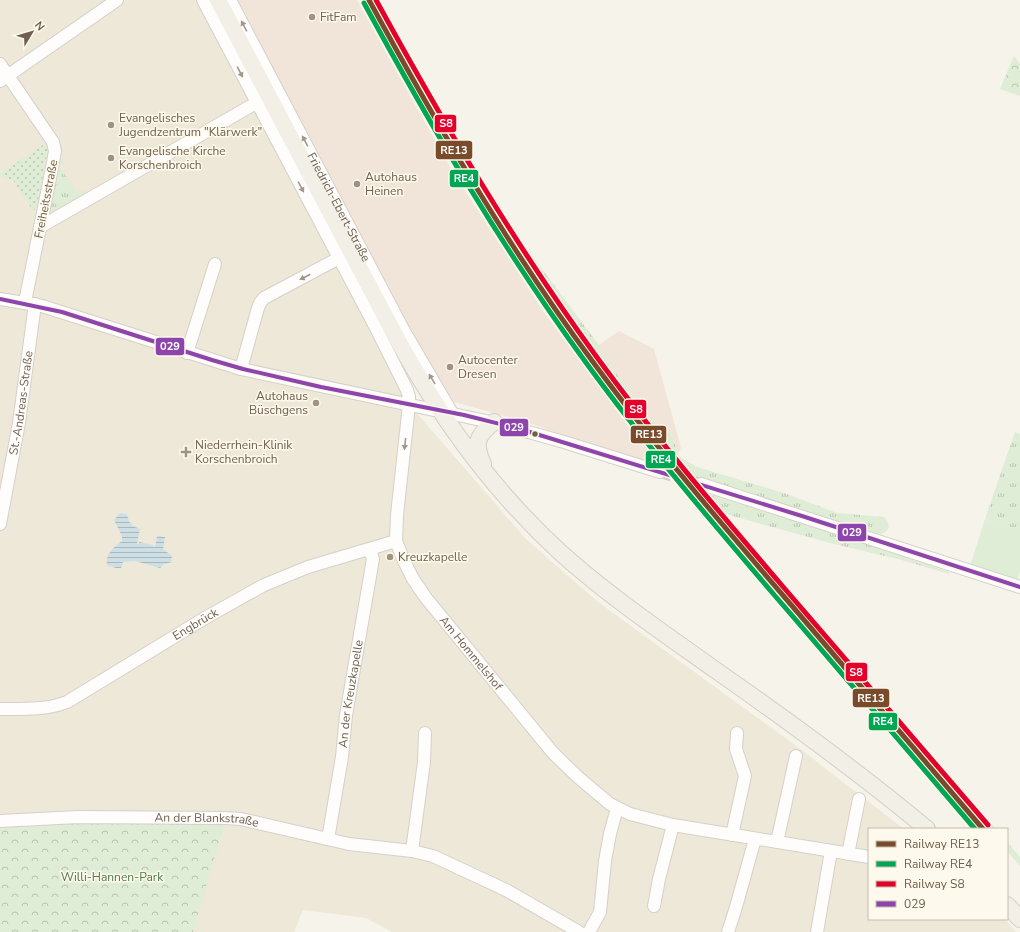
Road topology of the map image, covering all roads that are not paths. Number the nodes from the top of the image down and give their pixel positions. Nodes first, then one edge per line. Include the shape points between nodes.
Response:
1 (117, 0) edge
2 (203, 0) edge
3 (218, 0) edge
4 (230, 0) edge
5 (0, 64) edge
6 (4, 78) edge
7 (256, 103) junction
8 (40, 227) junction
9 (339, 258) junction
10 (215, 264) dead end
11 (0, 299) edge
12 (30, 303) junction
13 (187, 353) junction
14 (241, 369) junction
15 (409, 405) junction
16 (446, 412) junction
17 (494, 422) junction
18 (660, 472) tunnel mouth
19 (488, 475) junction
20 (701, 484) tunnel mouth
21 (1, 510) edge
22 (0, 524) edge
23 (396, 541) junction
24 (370, 549) junction
25 (1020, 587) edge
26 (0, 709) edge
27 (425, 733) dead end
28 (737, 733) dead end
29 (796, 756) dead end
30 (859, 800) dead end
31 (617, 808) junction
32 (0, 821) edge
33 (673, 825) junction
34 (926, 828) edge
35 (732, 835) junction
36 (328, 839) junction
37 (755, 839) junction
38 (777, 842) junction
39 (412, 851) junction
40 (831, 851) junction
41 (848, 854) junction
42 (868, 857) edge
43 (654, 906) dead end
44 (1008, 906) edge
45 (1020, 919) edge
46 (579, 932) edge
47 (589, 932) edge
48 (728, 932) edge
49 (817, 932) edge

1 - 6 street
2 -> 7 street, Friedrich-Ebert-Straße
3 - 16 main road via 394,333
16 -> 4 street, Friedrich-Ebert-Straße
5 - 6 street, Freiheitsstraße
6 - 8 street, Freiheitsstraße via 48,134 55,147
7 - 8 street
7 -> 9 street, Friedrich-Ebert-Straße
8 - 12 street, Freiheitsstraße
9 -> 14 street via 262,300
9 - 15 street, Friedrich-Ebert-Straße via 407,390
10 - 13 street
11 - 12 street
12 - 13 street
12 - 21 street, St.-Andreas-Straße via 18,423
13 - 14 street
14 - 15 street
15 - 16 street
15 -> 23 street, Am Hommelshof
16 - 17 street
16 - 19 main road via 468,451
17 - 18 street
17 - 19 main road via 481,434 478,442 481,460
19 - 34 main road via 536,528 607,591 851,767
20 - 25 street
21 - 22 street, St.-Andreas-Straße
23 - 24 street, Engbrück
23 - 31 street, Am Hommelshof via 405,564 419,588 477,661 560,761
24 - 26 street, Engbrück via 308,567 264,585 67,702 44,708
24 - 36 street, An der Kreuzkapelle via 373,559
27 - 39 street via 424,762
28 - 35 street via 736,749 745,776
29 - 38 street
30 - 41 street
31 - 33 street, Am Hommelshof
31 - 47 street via 606,854 600,912
32 - 36 street, An der Blankstraße via 60,817 225,818 241,819
33 - 35 street, Am Hommelshof
33 - 43 street
35 - 37 street, Am Hommelshof
36 - 39 street, An der Blankstraße via 360,846
37 - 38 street, Am Hommelshof
37 - 48 street
38 - 40 street, Am Hommelshof
39 - 46 street, An der Blankstraße via 433,856 506,890
40 - 41 street, Am Hommelshof
40 - 49 street
41 - 42 street, Am Hommelshof
44 - 45 main road

